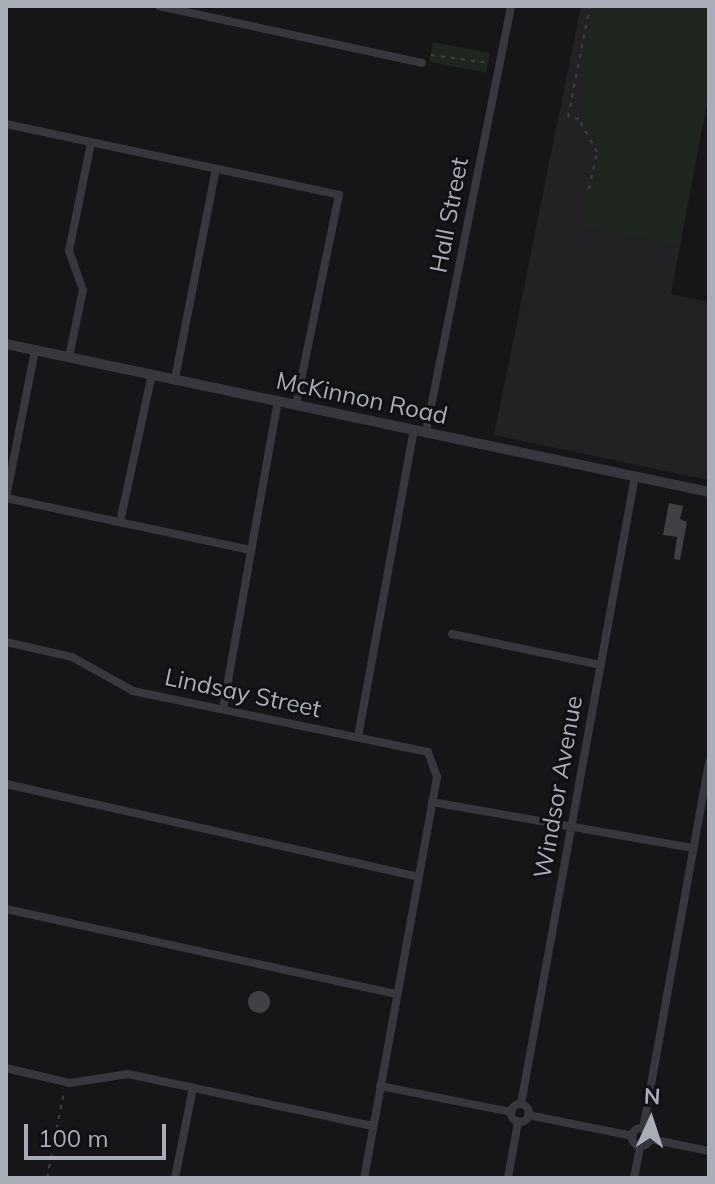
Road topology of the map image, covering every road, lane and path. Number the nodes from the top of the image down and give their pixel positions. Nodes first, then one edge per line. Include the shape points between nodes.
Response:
1 (159, 6) edge
2 (511, 6) edge
3 (590, 6) edge
4 (431, 55) dead end
5 (422, 63) dead end
6 (489, 63) dead end
7 (6, 124) edge
8 (91, 143) junction
9 (216, 169) junction
10 (589, 189) dead end
11 (6, 344) edge
12 (35, 350) junction
13 (69, 357) junction
14 (152, 374) junction
15 (175, 379) junction
16 (278, 401) junction
17 (296, 405) junction
18 (414, 430) junction
19 (426, 432) junction
20 (635, 476) junction
21 (709, 492) edge
22 (6, 498) edge
23 (120, 522) junction
24 (251, 550) junction
25 (452, 634) dead end
26 (6, 642) edge
27 (600, 665) junction
28 (223, 709) junction
29 (358, 737) junction
30 (709, 763) edge
31 (6, 784) edge
32 (432, 802) junction
33 (571, 827) junction
34 (694, 848) junction
35 (418, 877) junction
36 (6, 909) edge
37 (397, 994) junction
38 (6, 1068) edge
39 (65, 1081) junction
40 (380, 1086) junction
41 (193, 1088) junction
42 (521, 1104) junction
43 (511, 1112) junction
44 (528, 1115) junction
45 (518, 1122) junction
46 (373, 1126) junction
47 (643, 1129) junction
48 (633, 1136) junction
49 (650, 1139) junction
50 (640, 1146) junction
51 (709, 1151) edge
52 (47, 1178) edge
53 (175, 1178) edge
54 (364, 1178) edge
55 (508, 1178) edge
56 (634, 1178) edge

1 - 5 street
2 - 19 street, Hall Street
3 - 10 path via 568,117 579,119 597,152
4 - 6 path
7 - 8 street
8 - 9 street
8 - 13 street via 69,251 83,290
9 - 15 street
9 - 17 street via 339,195
11 - 12 street, McKinnon Road
12 - 13 street, McKinnon Road
12 - 22 street
13 - 14 street, McKinnon Road
14 - 15 street, McKinnon Road
14 - 23 street
15 - 16 street, McKinnon Road
16 - 17 street, McKinnon Road
16 - 24 street
17 - 18 street, McKinnon Road
18 - 19 street, McKinnon Road
18 - 29 street
19 - 20 street, McKinnon Road
20 - 21 street, McKinnon Road
20 - 27 street, Windsor Avenue
22 - 23 street
23 - 24 street
24 - 28 street
25 - 27 street
26 - 28 street, Lindsay Street via 72,657 133,691
27 - 33 street, Windsor Avenue
28 - 29 street, Lindsay Street
29 - 32 street, Lindsay Street via 428,752 437,777
30 - 34 street
31 - 35 street
32 - 33 street
32 - 35 street
33 - 34 street
33 - 42 street, Windsor Avenue
34 - 47 street
35 - 37 street
36 - 37 street
37 - 40 street
38 - 39 street
39 - 41 street via 128,1074
39 - 52 path
40 - 43 street
40 - 46 street
41 - 46 street
41 - 53 street
42 - 43 street
42 - 44 street
43 - 45 street
44 - 45 street
44 - 48 street
45 - 55 street
46 - 54 street
47 - 48 street
47 - 49 street
48 - 50 street
49 - 50 street
49 - 51 street
50 - 56 street

